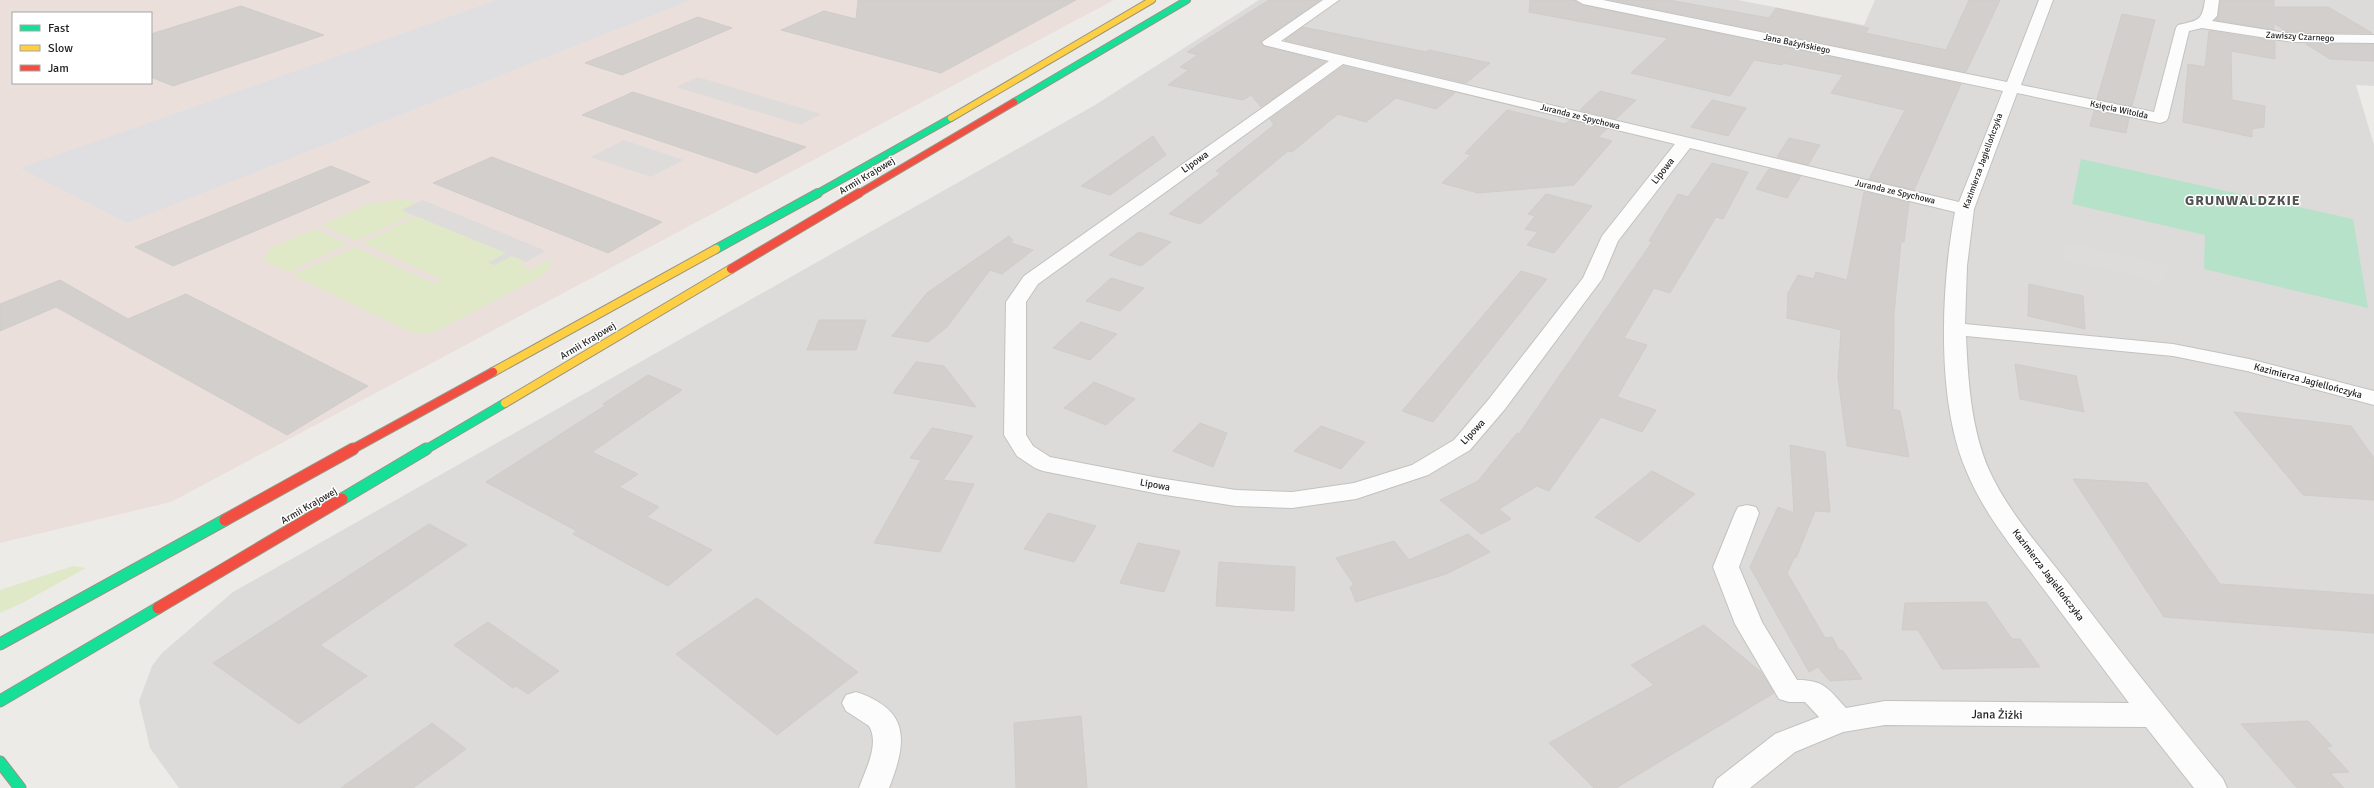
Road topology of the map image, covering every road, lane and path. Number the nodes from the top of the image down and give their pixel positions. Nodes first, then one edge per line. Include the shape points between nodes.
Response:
1 (1152, 0) edge
2 (1187, 0) edge
3 (1332, 0) edge
4 (1583, 0) edge
5 (2046, 0) edge
6 (2212, 0) edge
7 (2202, 24) junction
8 (2374, 39) edge
9 (1342, 58) junction
10 (2011, 88) junction
11 (1685, 143) junction
12 (1965, 209) junction
13 (1956, 329) junction
14 (2374, 398) edge
15 (1747, 513) dead end
16 (0, 644) edge
17 (0, 701) edge
18 (856, 703) dead end
19 (2154, 716) junction
20 (1840, 721) junction
21 (0, 762) edge
22 (20, 788) edge
23 (874, 788) edge
24 (1728, 788) edge
25 (2212, 788) edge

1 - 16 main road, Armii Krajowej via 872,164
2 - 17 main road, Armii Krajowej
3 - 9 street, Juranda ze Spychowa via 1269,42
4 - 10 street, Jana Bażyńskiego
5 - 10 street, Kazimierza Jagiellończyka
6 - 7 street via 2210,16
7 - 8 street, Zawiszy Czarnego via 2293,38
7 - 10 street, Księcia Witolda via 2183,28 2160,118
9 - 11 street, Juranda ze Spychowa
9 - 11 street, Lipowa via 1031,280 1016,302 1015,435 1025,451 1043,463 1236,498 1292,500 1356,491 1420,470 1462,445 1497,404 1592,279 1609,240
10 - 12 street, Kazimierza Jagiellończyka
11 - 12 street, Juranda ze Spychowa
12 - 13 street, Kazimierza Jagiellończyka via 1959,235
13 - 14 street, Kazimierza Jagiellończyka via 2173,350 2249,365
13 - 19 street, Kazimierza Jagiellończyka via 1959,386 1968,440 1971,454 1990,496
15 - 20 street via 1726,567 1749,624 1789,692 1812,692
18 - 23 street via 879,718 888,735 885,758
19 - 20 street, Jana Żiżki via 1885,713
19 - 25 street, Kazimierza Jagiellończyka
20 - 24 street, Jana Żiżki via 1785,743
21 - 22 main road

